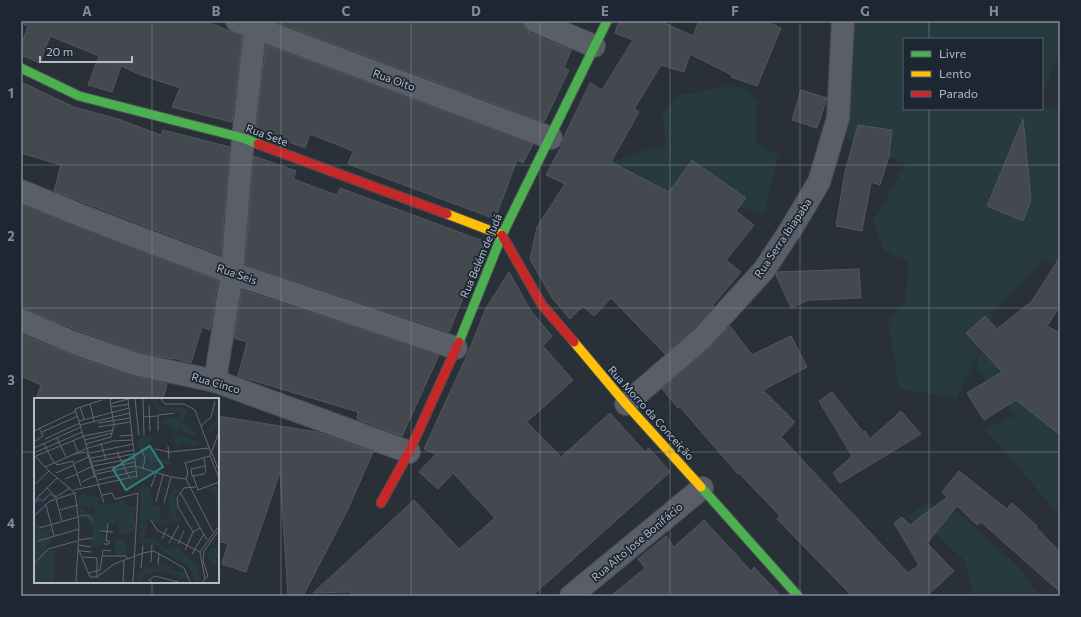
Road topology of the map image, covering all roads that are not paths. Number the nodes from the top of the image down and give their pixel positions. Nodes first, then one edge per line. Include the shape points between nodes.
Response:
1 (535, 21) edge
2 (607, 21) edge
3 (843, 21) edge
4 (249, 23) edge
5 (594, 46) junction
6 (21, 68) edge
7 (243, 138) junction
8 (551, 138) junction
9 (21, 191) edge
10 (502, 235) junction
11 (232, 273) junction
12 (21, 320) edge
13 (456, 348) junction
14 (215, 381) junction
15 (626, 404) junction
16 (409, 452) junction
17 (702, 488) junction
18 (381, 503) dead end
19 (571, 596) edge
20 (798, 596) edge

1 - 5 street
2 - 5 street, Rua Belém de Judá
3 - 15 street, Rua Serra Ibiapaba via 838,118 819,182 764,270 702,338
4 - 7 street
4 - 8 street, Rua Oito
5 - 8 street, Rua Belém de Judá
6 - 7 street, Rua Sete via 79,96
7 - 10 street, Rua Sete
7 - 11 street
8 - 10 street, Rua Belém de Judá
9 - 11 street, Rua Seis
10 - 13 street, Rua Belém de Judá
10 - 15 street, Rua Morro da Conceição via 542,305
11 - 13 street, Rua Seis
11 - 14 street
12 - 14 street, Rua Cinco via 72,342 135,364
13 - 16 street, Rua Belém de Judá
14 - 16 street, Rua Cinco
15 - 17 street, Rua Morro da Conceição
16 - 18 street, Rua Belém de Judá
17 - 19 street, Rua Alto Jose Bonifácio
17 - 20 street, Rua Morro da Conceição

